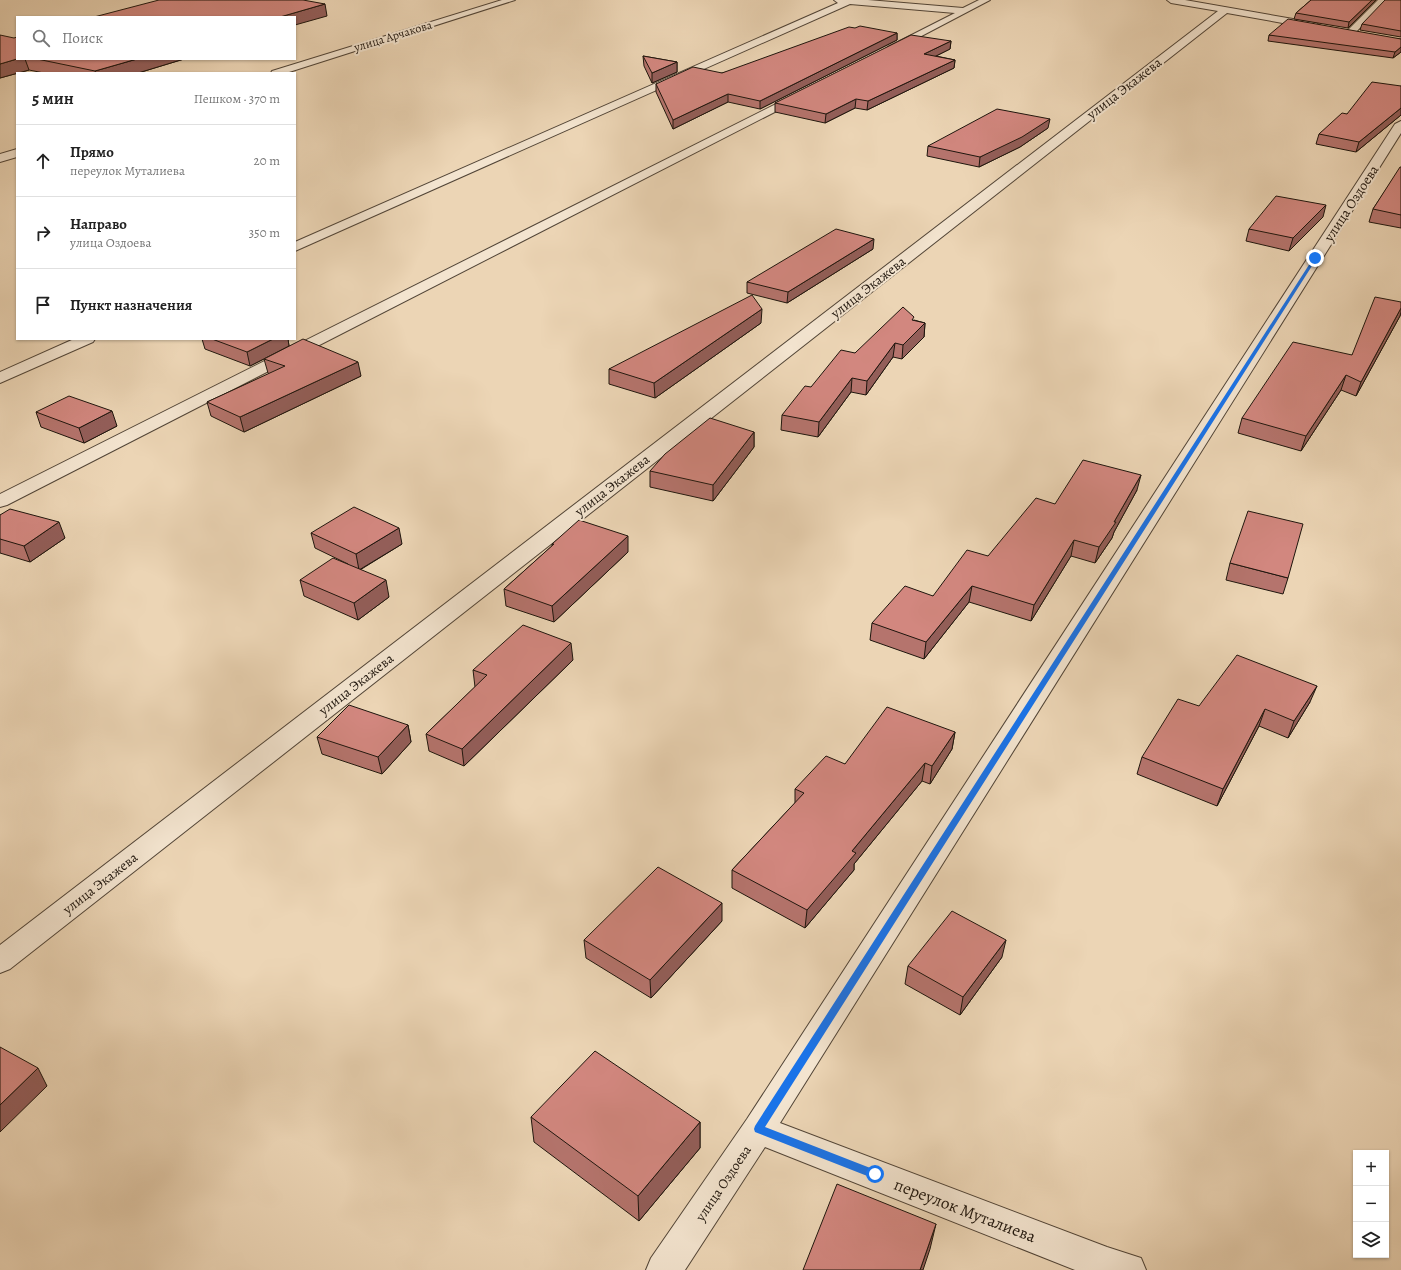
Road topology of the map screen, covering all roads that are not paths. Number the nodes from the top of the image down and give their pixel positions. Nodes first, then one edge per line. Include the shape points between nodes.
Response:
1 (511, 0) edge
2 (844, 0) edge
3 (986, 0) edge
4 (1171, 0) edge
5 (1383, 0) edge
6 (1225, 10) junction
7 (965, 11) junction
8 (1329, 28) edge
9 (1365, 34) edge
10 (880, 55) edge
11 (279, 72) edge
12 (816, 87) edge
13 (1401, 124) edge
14 (16, 153) edge
15 (0, 158) edge
16 (296, 247) edge
17 (86, 340) edge
18 (0, 378) edge
19 (0, 501) edge
20 (0, 960) edge
21 (758, 1129) junction
22 (664, 1270) edge
23 (1128, 1270) edge

1 - 11 street, улица Арчакова
2 - 7 street
2 - 16 street
3 - 7 street
4 - 6 street
5 - 9 street via 1347,31
6 - 8 street
6 - 20 street, улица Экажева
7 - 10 street
12 - 19 street
13 - 21 street, улица Оздоева
14 - 15 street
17 - 18 street
21 - 22 street, улица Оздоева
21 - 23 street, переулок Муталиева via 1108,1265

